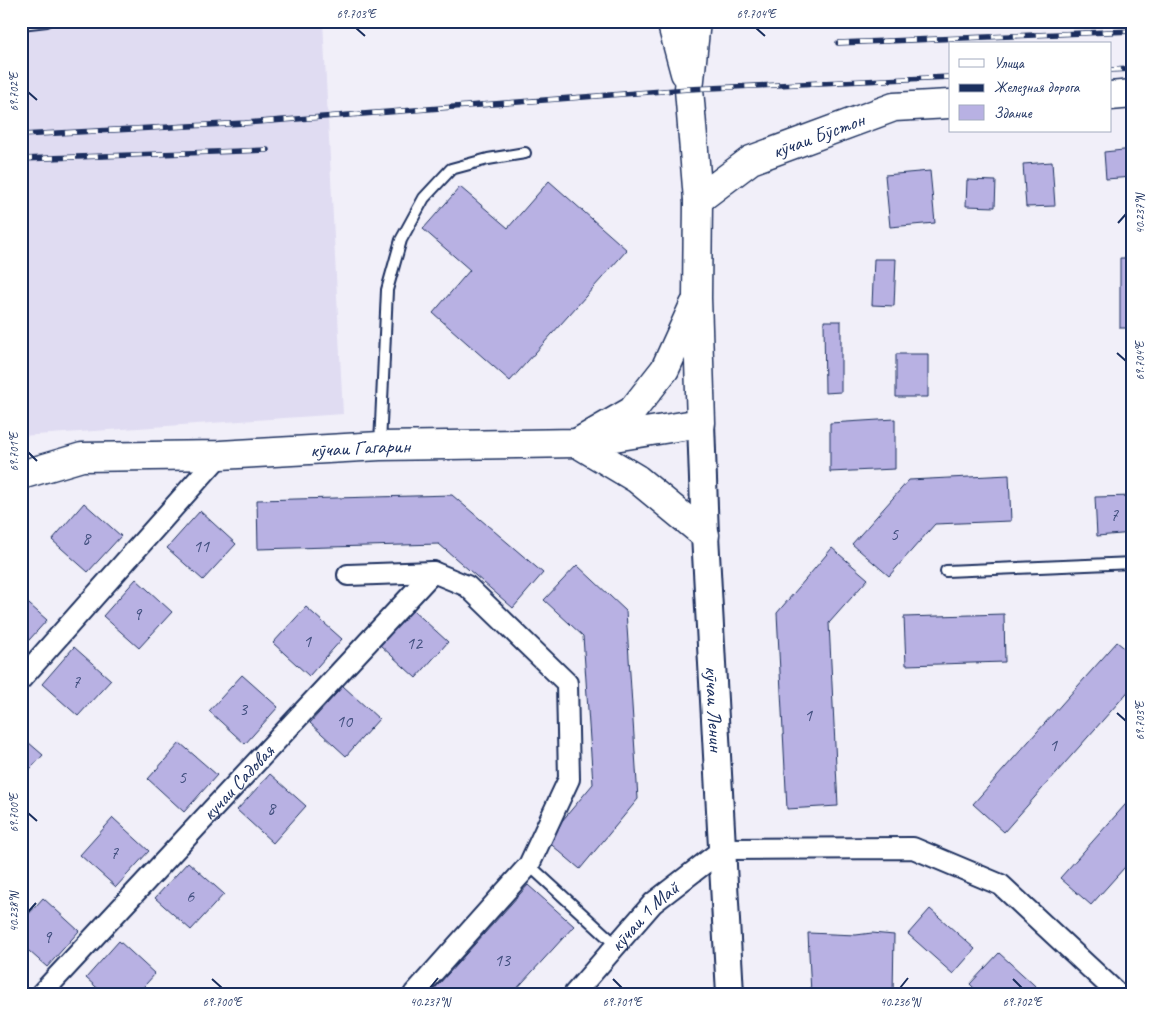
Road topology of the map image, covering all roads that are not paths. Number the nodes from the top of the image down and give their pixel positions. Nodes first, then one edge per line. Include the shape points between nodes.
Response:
1 (47, 21) edge
2 (671, 21) edge
3 (696, 21) edge
4 (21, 24) edge
5 (689, 89) junction
6 (1133, 94) edge
7 (1112, 96) edge
8 (949, 104) edge
9 (525, 153) dead end
10 (698, 200) junction
11 (697, 298) junction
12 (702, 423) junction
13 (577, 444) junction
14 (380, 446) junction
15 (220, 455) junction
16 (21, 476) edge
17 (705, 536) junction
18 (1133, 563) edge
19 (946, 571) dead end
20 (433, 572) junction
21 (348, 574) dead end
22 (21, 679) edge
23 (723, 849) junction
24 (529, 865) junction
25 (616, 945) junction
26 (41, 994) edge
27 (414, 994) edge
28 (574, 994) edge
29 (730, 994) edge
30 (1118, 994) edge

1 - 4 lane
2 - 5 main road
3 - 5 main road
5 - 10 main road
6 - 7 main road
8 - 10 main road, кӯчаи Бӯстон via 894,107 751,160
9 - 14 lane via 451,169 424,198 401,240 387,290
10 - 11 main road
11 - 12 main road
11 - 13 main road via 665,369 632,411
12 - 13 main road, кӯчаи Гагарин
12 - 17 street, кӯчаи Ленин
13 - 14 main road, кӯчаи Гагарин
13 - 17 main road via 637,478
14 - 15 main road, кӯчаи Гагарин
15 - 16 main road, кӯчаи Гагарин via 82,457
15 - 22 street
17 - 23 street, кӯчаи Ленин
18 - 19 lane
20 - 21 street
20 - 24 street via 467,586 567,682 569,779
20 - 26 street, кучаи Садовая
23 - 25 street, кӯчаи 1 Май via 653,902
23 - 29 street, кӯчаи Ленин
23 - 30 street via 913,848 1001,884
24 - 25 lane
24 - 27 street
25 - 28 street, кӯчаи 1 Май

